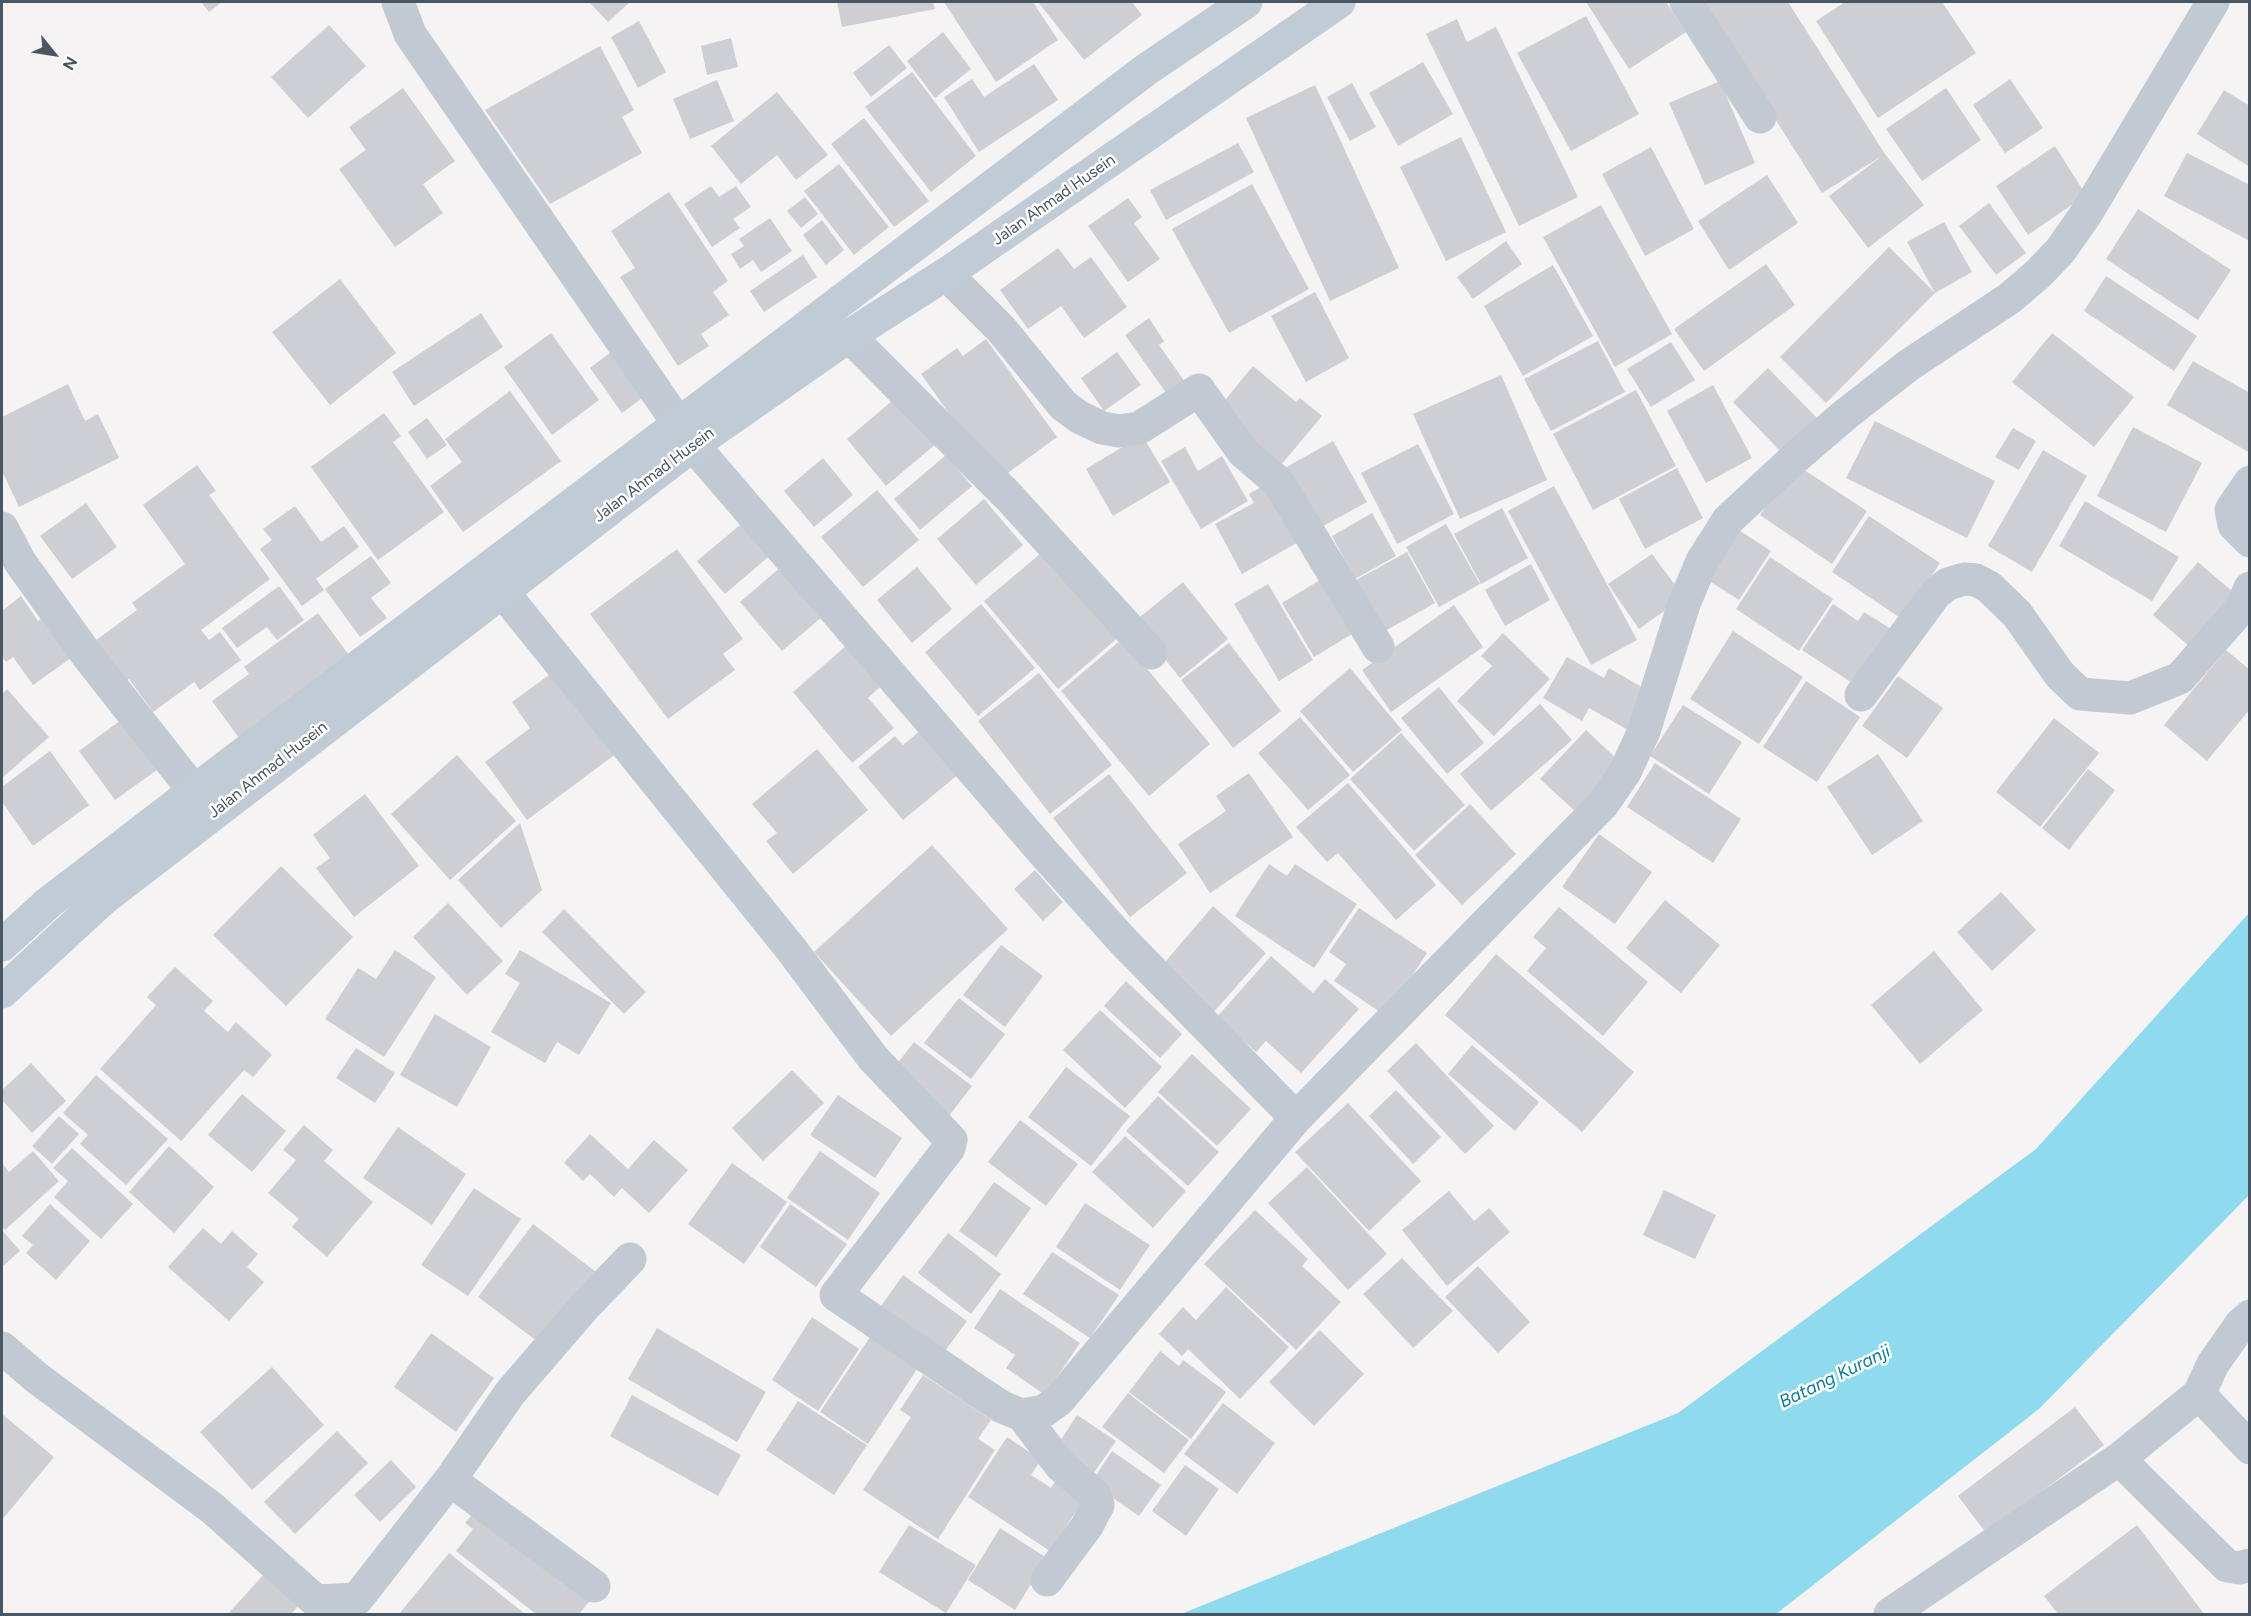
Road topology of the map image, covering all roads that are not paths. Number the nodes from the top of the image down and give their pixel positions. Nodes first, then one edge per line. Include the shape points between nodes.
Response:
1 (398, 2) edge
2 (1246, 2) edge
3 (1339, 2) edge
4 (1686, 2) edge
5 (2213, 2) edge
6 (1760, 117) dead end
7 (946, 274) junction
8 (849, 336) junction
9 (686, 435) junction
10 (2250, 482) edge
11 (2, 528) edge
12 (2250, 541) edge
13 (2250, 588) edge
14 (502, 591) junction
15 (1378, 647) dead end
16 (1151, 653) dead end
17 (1861, 695) dead end
18 (194, 791) junction
19 (2, 945) edge
20 (2, 992) edge
21 (1296, 1118) junction
22 (630, 1259) dead end
23 (2250, 1316) edge
24 (2, 1348) edge
25 (2199, 1394) junction
26 (1022, 1415) junction
27 (2250, 1449) edge
28 (2119, 1459) junction
29 (450, 1480) junction
30 (2250, 1565) edge
31 (1047, 1580) dead end
32 (594, 1586) dead end
33 (1890, 1614) edge

1 - 9 street via 410,34
2 - 9 main road, Jalan Ahmad Husein via 1147,69
3 - 7 main road, Jalan Ahmad Husein
4 - 6 street
5 - 21 street via 2086,214 2046,266 2010,298 1909,365 1846,414 1728,520 1702,561 1684,604 1644,731 1603,804
7 - 8 main road, Jalan Ahmad Husein
7 - 15 street via 1001,329 1063,405 1102,428 1139,428 1199,390 1243,452 1283,489
8 - 9 main road, Jalan Ahmad Husein
8 - 16 street via 1009,497
9 - 14 main road, Jalan Ahmad Husein
9 - 18 main road, Jalan Ahmad Husein
9 - 21 street via 1107,923
10 - 12 street via 2231,510 2234,525
11 - 18 street via 20,562 87,655
13 - 17 street via 2242,607 2180,678 2130,698 2079,694 2060,675 2017,614 1989,587 1964,579 1936,593
14 - 20 main road, Jalan Ahmad Husein via 102,900
14 - 26 street via 791,949 873,1058 951,1140 949,1148 836,1295 993,1402
18 - 19 main road, Jalan Ahmad Husein via 48,903
21 - 26 street via 1059,1400 1044,1412
22 - 29 street via 510,1393
23 - 25 street via 2213,1364
24 - 29 street via 212,1508 316,1601 357,1599
25 - 27 street
25 - 28 street
26 - 31 street via 1055,1459 1095,1495 1098,1505 1088,1526
28 - 30 street via 2227,1566 2240,1569
28 - 33 street
29 - 32 street

